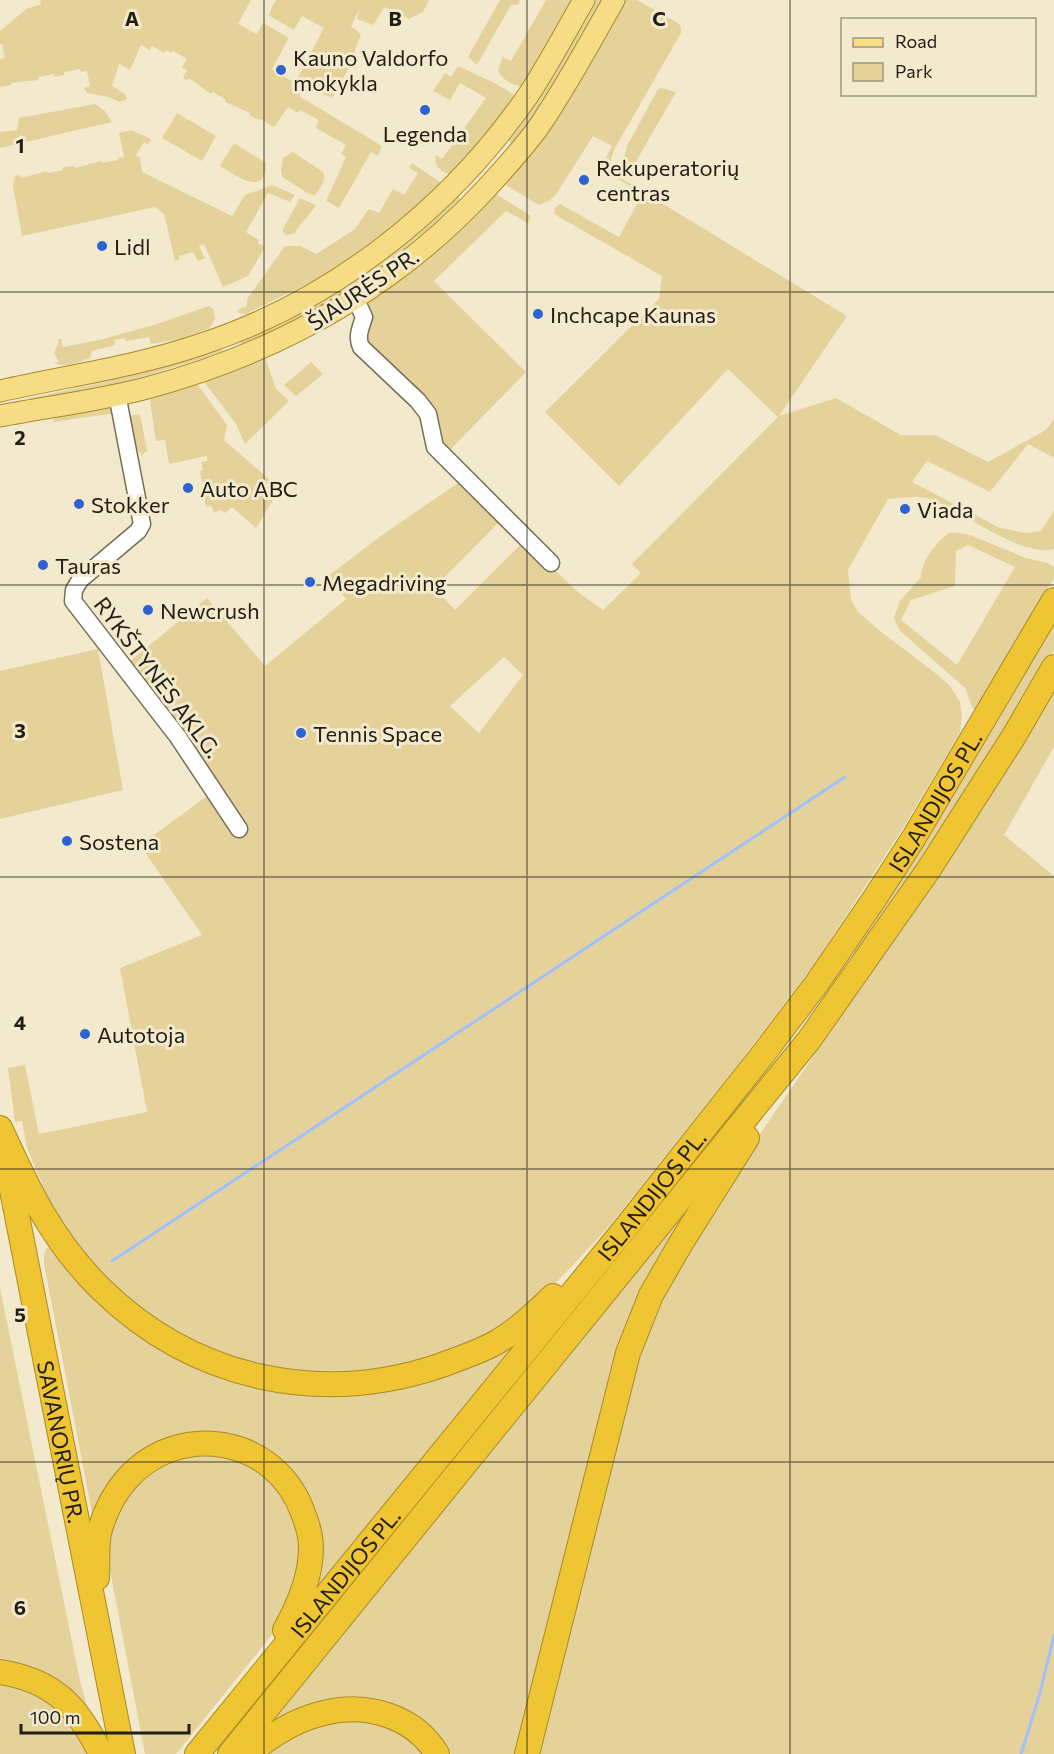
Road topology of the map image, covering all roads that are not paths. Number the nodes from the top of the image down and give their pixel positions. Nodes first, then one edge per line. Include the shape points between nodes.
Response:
1 (584, 0) edge
2 (614, 0) edge
3 (493, 141) junction
4 (513, 158) junction
5 (454, 184) junction
6 (472, 203) junction
7 (355, 298) junction
8 (230, 334) junction
9 (225, 364) junction
10 (23, 386) junction
11 (0, 391) edge
12 (117, 394) junction
13 (7, 415) edge
14 (551, 564) dead end
15 (1054, 600) edge
16 (1054, 667) edge
17 (239, 829) dead end
18 (809, 1040) junction
19 (0, 1128) edge
20 (0, 1209) edge
21 (623, 1231) junction
22 (95, 1617) junction
23 (0, 1672) edge
24 (258, 1680) junction
25 (101, 1754) edge
26 (107, 1754) edge
27 (123, 1754) edge
28 (197, 1754) edge
29 (230, 1754) edge
30 (248, 1754) edge
31 (437, 1754) edge
32 (527, 1754) edge

1 - 3 main road, ŠIAURĖS PR. via 531,90
2 - 4 main road, ŠIAURĖS PR. via 539,126
3 - 4 main road
3 - 5 main road, ŠIAURĖS PR.
4 - 6 main road, ŠIAURĖS PR.
5 - 6 main road
5 - 8 main road, ŠIAURĖS PR. via 367,259 289,307
6 - 7 main road, ŠIAURĖS PR. via 419,253
7 - 9 main road, ŠIAURĖS PR. via 294,334
7 - 14 street via 364,316 358,341 361,347 428,414 435,447
8 - 9 main road via 231,349
8 - 10 main road, ŠIAURĖS PR. via 160,357
9 - 12 main road, ŠIAURĖS PR.
10 - 11 main road, ŠIAURĖS PR.
10 - 13 main road
12 - 13 main road, ŠIAURĖS PR.
12 - 17 street, RYKŠTYNĖS AKLG. via 142,524 80,580 73,601 178,737
15 - 21 highway, ISLANDIJOS PL. via 875,898 764,1053
16 - 18 highway, ISLANDIJOS PL. via 929,869
18 - 29 highway, ISLANDIJOS PL.
18 - 32 highway via 681,1243 643,1314 628,1353
19 - 21 highway via 43,1218 81,1268 113,1301 144,1327 187,1352 242,1373 281,1382 324,1385 383,1380 423,1371 497,1342 528,1320
19 - 22 highway, SAVANORIŲ PR.
20 - 26 highway, SAVANORIŲ PR.
21 - 24 highway, ISLANDIJOS PL.
22 - 24 highway via 99,1534 117,1490 135,1470 156,1454 184,1444 219,1443 252,1453 290,1485 306,1521 311,1546 301,1598
22 - 27 highway, SAVANORIŲ PR.
23 - 25 highway via 44,1684 60,1695 80,1716
24 - 28 highway, ISLANDIJOS PL.
30 - 31 highway via 290,1726 324,1713 355,1710 381,1712 404,1722 425,1738

